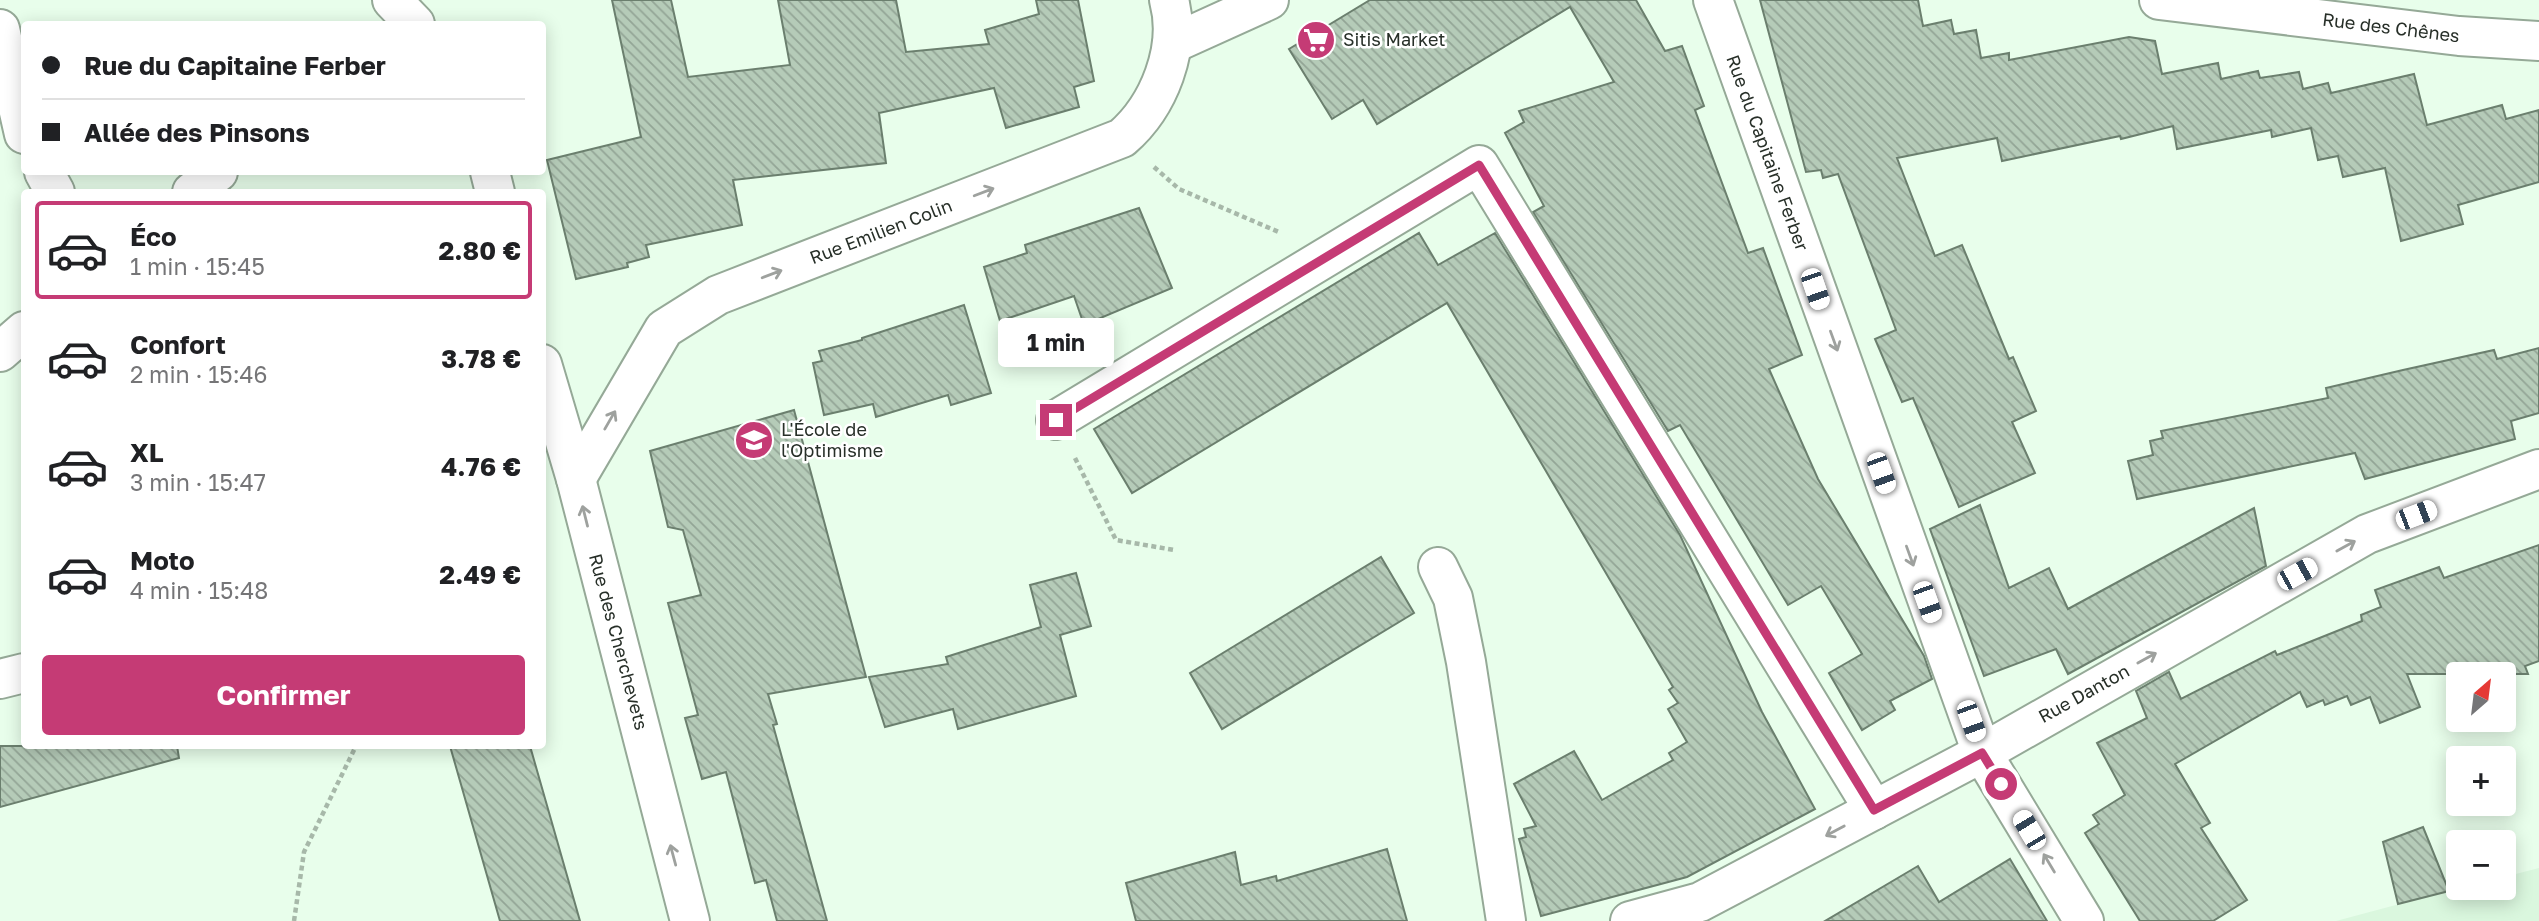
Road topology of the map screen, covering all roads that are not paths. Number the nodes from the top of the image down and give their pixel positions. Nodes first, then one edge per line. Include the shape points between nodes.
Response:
1 (1169, 0) edge
2 (1269, 0) edge
3 (1713, 0) edge
4 (2159, 0) edge
5 (0, 29) edge
6 (2539, 41) edge
7 (1172, 44) junction
8 (21, 121) edge
9 (214, 175) edge
10 (196, 189) edge
11 (21, 334) edge
12 (0, 352) edge
13 (546, 384) edge
14 (1056, 420) road end
15 (562, 463) edge
16 (2539, 468) edge
17 (1437, 567) dead end
18 (21, 674) edge
19 (0, 679) edge
20 (1982, 753) junction
21 (1874, 810) junction
22 (691, 921) edge
23 (1506, 921) edge
24 (1630, 921) edge
25 (2084, 921) edge

1 - 7 street, Rue Emilien Colin
2 - 7 street
3 -> 20 street, Rue du Capitaine Ferber
4 - 6 street, Rue des Chênes via 2459,36
5 - 8 street
15 -> 7 street, Rue Emilien Colin via 663,329 718,295 1122,138 1135,127 1161,85
9 - 10 street
11 - 12 street
13 - 15 street, Rue des Cherchevets
14 - 21 street via 1479,165
22 -> 15 street, Rue des Cherchevets
20 -> 16 street, Rue Danton via 2367,534
17 - 23 street via 1453,598 1466,662
18 - 19 street
20 - 21 street, Rue Danton
25 -> 20 street, Rue du Capitaine Ferber
21 -> 24 street, Rue Danton via 1700,902

